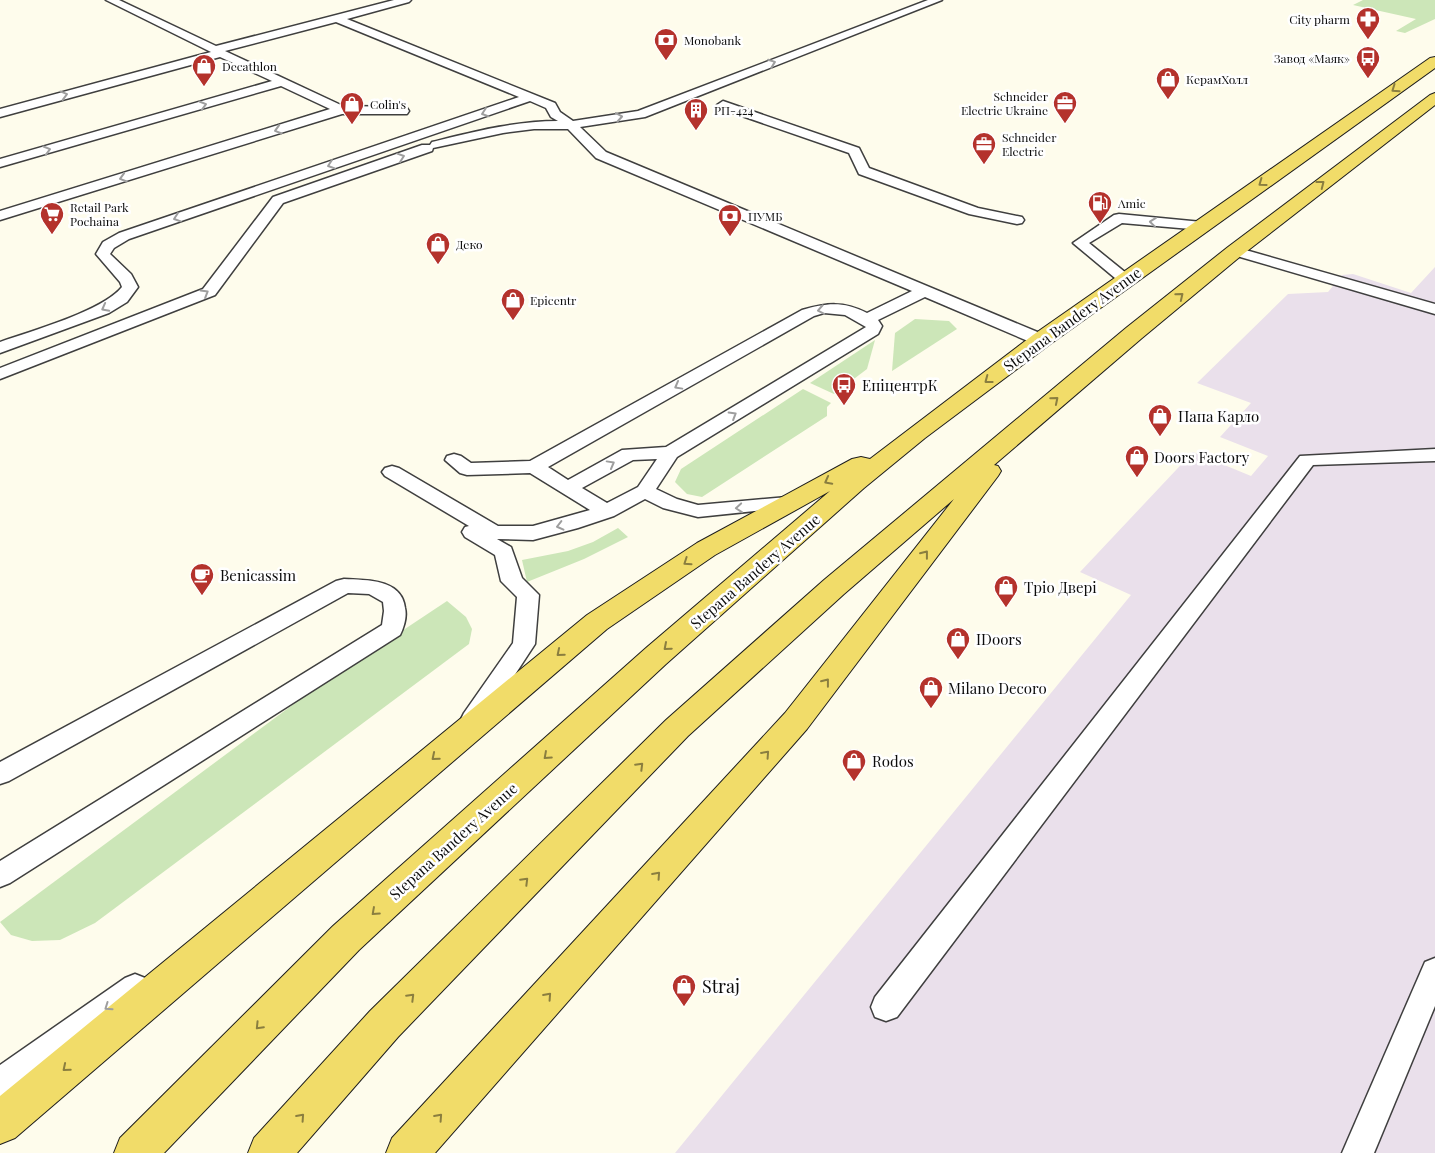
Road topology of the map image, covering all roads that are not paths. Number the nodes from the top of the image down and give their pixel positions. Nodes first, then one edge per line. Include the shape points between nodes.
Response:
1 (111, 0) edge
2 (406, 0) edge
3 (937, 0) edge
4 (336, 18) junction
5 (218, 51) junction
6 (1435, 61) edge
7 (282, 82) junction
8 (531, 97) junction
9 (1435, 98) edge
10 (723, 105) dead end
11 (551, 106) junction
12 (341, 110) junction
13 (403, 111) dead end
14 (0, 113) edge
15 (571, 125) junction
16 (436, 145) junction
17 (0, 163) edge
18 (0, 216) edge
19 (1016, 220) dead end
20 (1202, 226) junction
21 (1234, 251) junction
22 (1126, 280) junction
23 (926, 291) junction
24 (1435, 309) edge
25 (868, 319) junction
26 (1041, 340) junction
27 (0, 348) edge
28 (0, 374) edge
29 (1018, 432) junction
30 (917, 433) junction
31 (670, 452) junction
32 (1435, 455) edge
33 (454, 460) dead end
34 (534, 467) junction
35 (568, 488) junction
36 (645, 491) junction
37 (787, 504) junction
38 (607, 512) junction
39 (462, 735) junction
40 (0, 774) edge
41 (304, 867) junction
42 (0, 875) edge
43 (1435, 971) edge
44 (886, 1007) dead end
45 (0, 1084) edge
46 (0, 1123) edge
47 (135, 1153) edge
48 (269, 1153) edge
49 (407, 1153) edge
50 (1358, 1153) edge

1 - 5 lane
2 - 4 lane
15 -> 3 lane via 641,114
4 - 5 lane
4 - 8 lane
5 - 7 lane
14 -> 5 lane
6 -> 20 main road, Stepana Bandery Avenue
7 - 12 lane
17 -> 7 lane
8 - 11 lane
8 -> 27 lane via 124,236 108,245 103,254 107,262 128,278 130,287 121,299 104,310
21 -> 9 main road
10 - 19 lane via 854,151 864,171 974,212
11 - 15 lane via 555,114
11 - 16 lane
12 - 13 lane
12 -> 18 lane
15 - 16 lane via 503,129
15 - 23 lane via 601,154
28 -> 16 lane via 166,317 209,292 278,200
20 - 22 main road, Stepana Bandery Avenue
20 -> 22 lane via 1119,218 1080,243
21 - 24 lane
29 -> 21 main road
22 - 26 main road, Stepana Bandery Avenue
23 - 25 lane
23 - 26 lane
31 -> 25 lane via 872,331 874,326
25 -> 34 lane via 852,312 824,308 808,313
26 -> 30 main road, Stepana Bandery Avenue
48 -> 29 main road via 384,1024 678,728 834,587
49 -> 29 main road via 796,721
30 -> 37 main road
30 -> 47 main road, Stepana Bandery Avenue via 656,656 346,938
35 -> 31 lane via 629,454
31 - 36 lane
32 - 44 lane via 1307,460
33 - 34 lane via 468,469
34 - 35 lane
35 - 38 lane
37 -> 36 lane via 698,511 670,504
36 - 38 lane
37 -> 39 main road via 706,549 597,622
38 -> 39 lane via 533,533 494,532 392,472 441,513 504,552 512,581 528,595 524,644
39 -> 41 main road
40 - 42 lane via 344,586 373,587 393,598 392,629
41 -> 45 lane
41 -> 46 main road
43 - 50 lane

